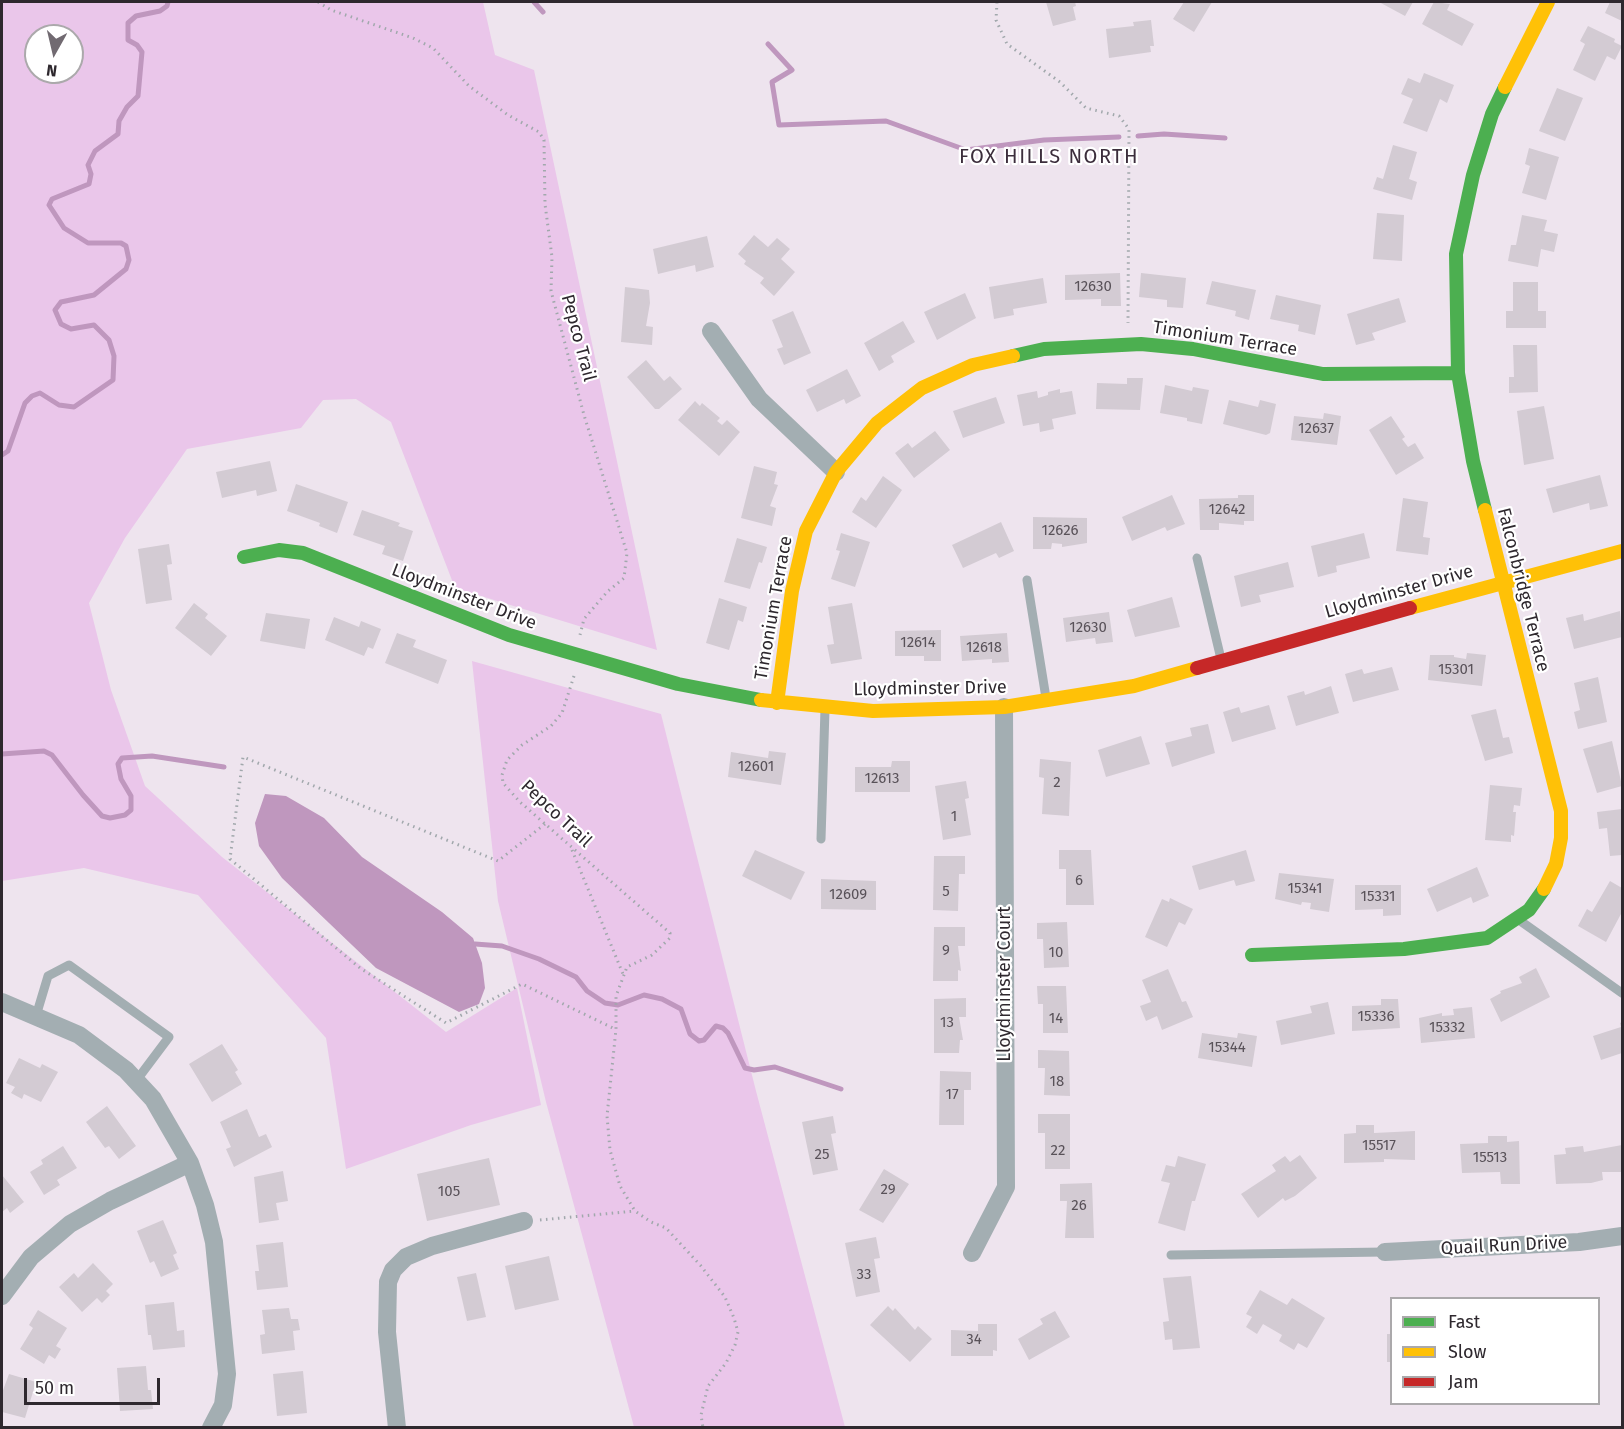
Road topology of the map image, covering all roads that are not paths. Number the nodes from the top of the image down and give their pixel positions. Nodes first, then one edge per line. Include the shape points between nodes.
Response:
1 (1548, 2) edge
2 (711, 331) dead end
3 (1458, 373) junction
4 (836, 472) junction
5 (1623, 551) edge
6 (244, 557) dead end
7 (1197, 558) dead end
8 (1027, 580) dead end
9 (1503, 582) junction
10 (1221, 662) junction
11 (1046, 700) junction
12 (777, 703) junction
13 (825, 707) junction
14 (1004, 707) junction
15 (821, 839) dead end
16 (1517, 918) junction
17 (1252, 955) dead end
18 (1623, 993) edge
19 (2, 1002) edge
20 (36, 1016) junction
21 (136, 1081) junction
22 (190, 1163) junction
23 (524, 1221) road end
24 (1623, 1236) edge
25 (1385, 1252) joint
26 (972, 1253) dead end
27 (1171, 1255) dead end
28 (2, 1296) edge
29 (211, 1428) edge
30 (398, 1428) edge

1 - 3 street, Falconbridge Terrace via 1492,114 1473,175 1456,254
2 - 4 street via 759,399
3 - 4 street, Timonium Terrace via 1323,374 1193,349 1141,344 1044,348 973,365 922,388 878,423
3 - 9 street, Falconbridge Terrace via 1473,461
4 - 12 street, Timonium Terrace via 806,531 792,591
5 - 9 street, Lloydminster Drive
6 - 12 street, Lloydminster Drive via 279,549 303,553 509,635 678,684
7 - 10 lane
8 - 11 lane
9 - 10 street, Lloydminster Drive
9 - 16 street, Falconbridge Terrace via 1561,811 1556,864 1545,888 1529,910
10 - 11 street, Lloydminster Drive via 1134,686
11 - 14 street, Lloydminster Drive
12 - 13 street, Lloydminster Drive
13 - 14 street, Lloydminster Drive via 873,711
13 - 15 lane
14 - 26 street, Lloydminster Court via 1006,1187
16 - 17 street, Falconbridge Terrace via 1487,938 1404,949
16 - 18 lane
19 - 20 street
20 - 21 street via 79,1035
20 - 21 lane via 48,976 69,965 169,1037
21 - 22 street via 153,1099
22 - 28 street via 70,1224 31,1257
22 - 29 street via 214,1242 227,1374 223,1405
23 - 30 street via 432,1246 406,1257 393,1270 388,1282 387,1332
24 - 25 street, Quail Run Drive via 1579,1242
25 - 27 lane

